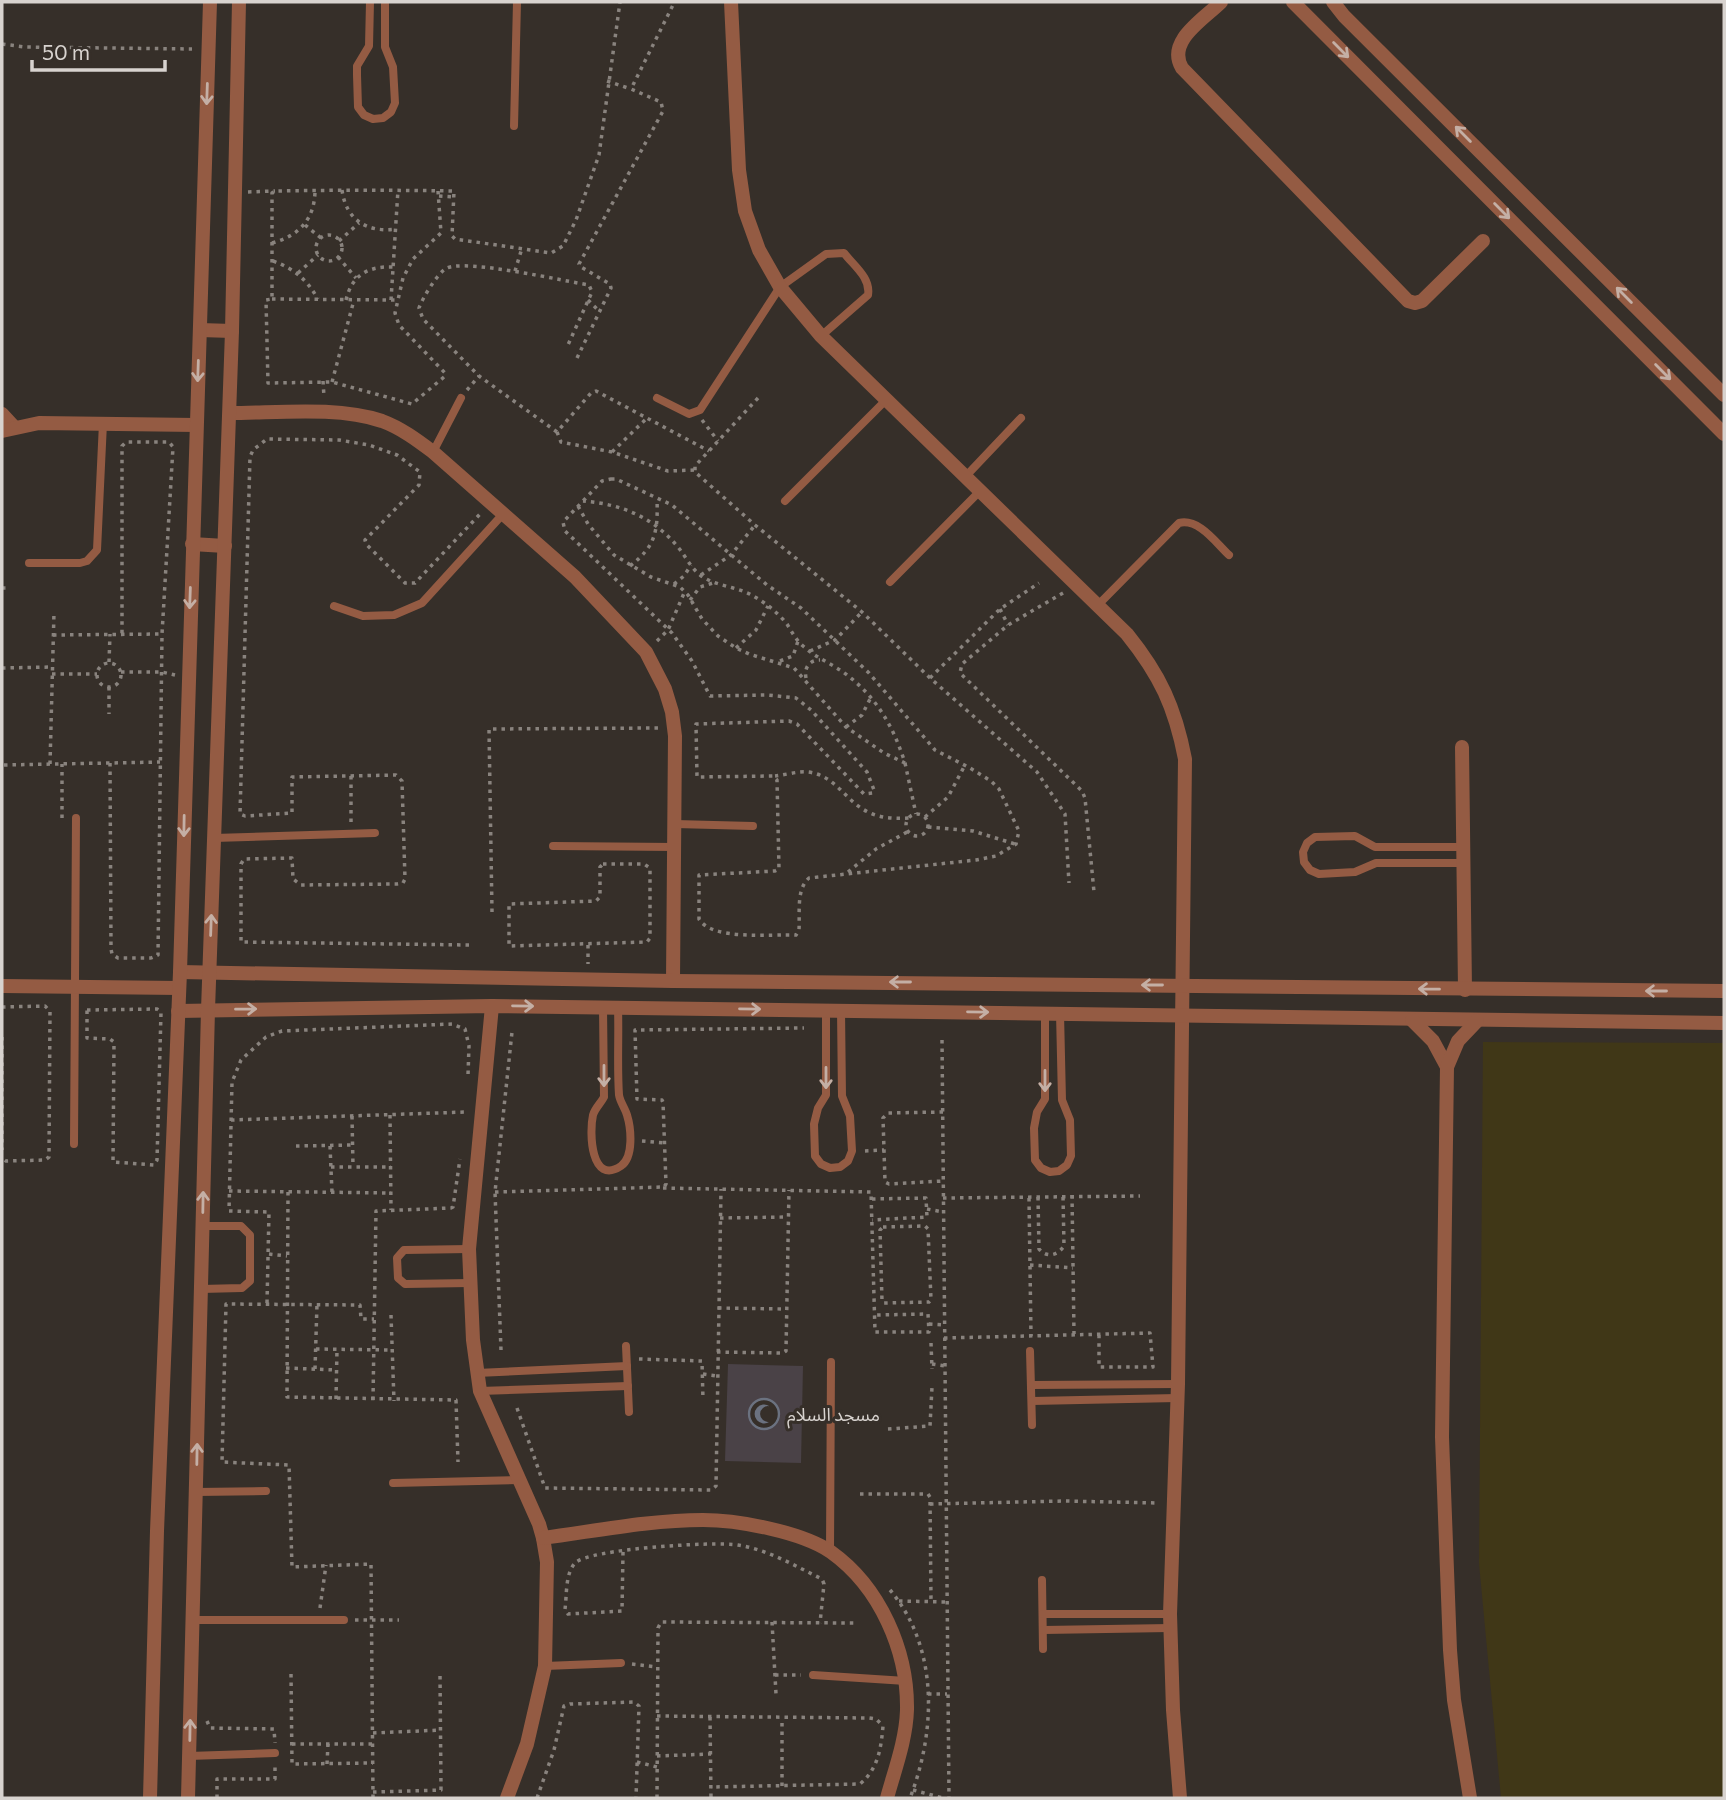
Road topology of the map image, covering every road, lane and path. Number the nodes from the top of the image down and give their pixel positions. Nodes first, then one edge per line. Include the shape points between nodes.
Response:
1 (210, 2) edge
2 (239, 2) edge
3 (370, 2) edge
4 (385, 2) edge
5 (517, 2) edge
6 (620, 2) edge
7 (670, 2) edge
8 (731, 2) edge
9 (1221, 2) edge
10 (1293, 2) edge
11 (1333, 2) edge
12 (2, 44) edge
13 (208, 49) junction
14 (607, 81) junction
15 (631, 89) junction
16 (514, 126) dead end
17 (315, 190) junction
18 (342, 190) junction
19 (398, 190) junction
20 (275, 191) junction
21 (235, 192) junction
22 (438, 193) junction
23 (359, 223) junction
24 (305, 225) junction
25 (396, 229) junction
26 (321, 238) junction
27 (340, 241) junction
28 (1483, 241) dead end
29 (272, 243) junction
30 (522, 248) junction
31 (318, 255) junction
32 (338, 257) junction
33 (272, 261) junction
34 (393, 267) junction
35 (515, 271) junction
36 (298, 273) junction
37 (356, 278) junction
38 (780, 287) junction
39 (272, 299) junction
40 (318, 299) junction
41 (346, 300) junction
42 (354, 300) junction
43 (391, 300) junction
44 (397, 300) junction
45 (588, 300) junction
46 (599, 311) junction
47 (200, 330) junction
48 (232, 331) junction
49 (821, 335) junction
50 (567, 347) dead end
51 (577, 358) dead end
52 (332, 382) junction
53 (1724, 395) edge
54 (461, 398) dead end
55 (657, 398) dead end
56 (758, 398) dead end
57 (887, 399) junction
58 (230, 413) junction
59 (696, 413) junction
60 (2, 414) edge
61 (647, 418) junction
62 (1021, 418) dead end
63 (103, 424) junction
64 (196, 425) junction
65 (8, 429) edge
66 (557, 432) junction
67 (1724, 433) edge
68 (718, 441) junction
69 (709, 451) junction
70 (433, 452) junction
71 (611, 452) junction
72 (694, 470) junction
73 (966, 476) junction
74 (981, 490) junction
75 (657, 499) junction
76 (785, 500) dead end
77 (583, 501) junction
78 (490, 502) junction
79 (578, 506) junction
80 (503, 514) junction
81 (755, 525) junction
82 (658, 526) junction
83 (192, 544) junction
84 (225, 546) junction
85 (731, 555) junction
86 (1229, 555) dead end
87 (29, 563) dead end
88 (691, 565) junction
89 (630, 566) junction
90 (701, 575) junction
91 (890, 582) dead end
92 (714, 583) junction
93 (1039, 583) dead end
94 (674, 584) junction
95 (1077, 584) junction
96 (685, 591) junction
97 (690, 600) junction
98 (334, 606) dead end
99 (768, 606) junction
100 (1098, 606) junction
101 (1000, 609) junction
102 (54, 612) dead end
103 (862, 612) junction
104 (1008, 625) junction
105 (668, 629) junction
106 (110, 634) junction
107 (122, 634) junction
108 (162, 634) junction
109 (53, 635) junction
110 (835, 640) junction
111 (798, 641) junction
112 (736, 648) junction
113 (810, 651) junction
114 (822, 660) junction
115 (778, 661) junction
116 (109, 662) junction
117 (52, 667) junction
118 (2, 668) edge
119 (121, 672) junction
120 (162, 672) junction
121 (52, 674) junction
122 (97, 674) junction
123 (930, 678) junction
124 (806, 680) junction
125 (109, 687) junction
126 (871, 696) junction
127 (109, 714) dead end
128 (674, 727) junction
129 (846, 727) junction
130 (1462, 747) dead end
131 (160, 762) junction
132 (110, 763) junction
133 (905, 763) junction
134 (50, 764) junction
135 (4, 765) dead end
136 (965, 765) junction
137 (351, 775) junction
138 (773, 776) junction
139 (916, 814) junction
140 (925, 817) junction
141 (76, 818) dead end
142 (909, 818) junction
143 (675, 824) junction
144 (753, 826) dead end
145 (928, 827) junction
146 (909, 831) junction
147 (375, 833) dead end
148 (350, 834) junction
149 (214, 838) junction
150 (1016, 844) junction
151 (554, 846) dead end
152 (675, 847) junction
153 (1463, 847) junction
154 (1463, 863) junction
155 (603, 864) joint
156 (847, 873) junction
157 (1069, 883) dead end
158 (1094, 892) dead end
159 (492, 912) dead end
160 (469, 945) dead end
161 (180, 972) junction
162 (209, 972) junction
163 (673, 981) junction
164 (1183, 985) junction
165 (2, 986) edge
166 (75, 986) junction
167 (179, 988) junction
168 (1465, 990) junction
169 (1724, 991) edge
170 (492, 1006) junction
171 (2, 1007) edge
172 (611, 1008) junction
173 (208, 1010) junction
174 (833, 1010) junction
175 (178, 1011) junction
176 (1053, 1013) junction
177 (1183, 1015) junction
178 (1412, 1020) junction
179 (1477, 1021) junction
180 (1724, 1023) edge
181 (804, 1028) dead end
182 (512, 1032) dead end
183 (2, 1037) edge
184 (942, 1040) dead end
185 (1447, 1067) junction
186 (467, 1086) dead end
187 (467, 1112) dead end
188 (943, 1112) junction
189 (390, 1115) junction
190 (352, 1116) junction
191 (231, 1120) junction
192 (629, 1140) junction
193 (665, 1143) junction
194 (74, 1144) dead end
195 (352, 1145) junction
196 (296, 1146) dead end
197 (330, 1146) junction
198 (2, 1150) edge
199 (884, 1150) junction
200 (852, 1151) junction
201 (461, 1153) dead end
202 (2, 1158) edge
203 (114, 1164) joint
204 (331, 1167) junction
205 (353, 1167) junction
206 (391, 1167) junction
207 (943, 1181) junction
208 (662, 1188) junction
209 (721, 1189) junction
210 (789, 1190) junction
211 (229, 1191) junction
212 (288, 1192) junction
213 (332, 1192) junction
214 (391, 1192) junction
215 (495, 1192) junction
216 (1072, 1195) junction
217 (1063, 1196) junction
218 (1140, 1196) dead end
219 (1029, 1197) junction
220 (1038, 1197) junction
221 (943, 1198) junction
222 (872, 1199) junction
223 (927, 1209) junction
224 (391, 1210) junction
225 (943, 1212) junction
226 (788, 1217) junction
227 (720, 1218) junction
228 (872, 1220) junction
229 (202, 1226) junction
230 (469, 1249) junction
231 (268, 1254) junction
232 (1053, 1255) junction
233 (288, 1256) junction
234 (1030, 1265) junction
235 (881, 1266) junction
236 (873, 1267) junction
237 (1053, 1267) junction
238 (1073, 1268) junction
239 (470, 1283) junction
240 (201, 1289) junction
241 (267, 1303) junction
242 (287, 1304) junction
243 (317, 1304) junction
244 (718, 1308) junction
245 (787, 1309) junction
246 (391, 1315) dead end
247 (875, 1315) junction
248 (374, 1319) junction
249 (929, 1324) junction
250 (944, 1325) junction
251 (1099, 1334) junction
252 (1074, 1335) junction
253 (1031, 1336) junction
254 (944, 1338) junction
255 (931, 1343) dead end
256 (626, 1346) dead end
257 (316, 1349) junction
258 (337, 1349) junction
259 (374, 1350) junction
260 (392, 1350) junction
261 (501, 1350) dead end
262 (717, 1352) junction
263 (1030, 1352) dead end
264 (627, 1362) junction
265 (831, 1362) dead end
266 (945, 1366) junction
267 (286, 1368) junction
268 (315, 1370) junction
269 (336, 1370) junction
270 (477, 1373) junction
271 (703, 1374) junction
272 (717, 1376) junction
273 (1031, 1385) junction
274 (628, 1386) junction
275 (932, 1387) dead end
276 (480, 1391) junction
277 (1178, 1391) junction
278 (336, 1399) junction
279 (373, 1400) junction
280 (394, 1401) junction
281 (703, 1401) dead end
282 (1032, 1401) junction
283 (517, 1408) dead end
284 (629, 1412) dead end
285 (1032, 1425) dead end
286 (888, 1429) dead end
287 (458, 1462) dead end
288 (519, 1479) junction
289 (393, 1483) dead end
290 (266, 1491) dead end
291 (196, 1492) junction
292 (860, 1494) dead end
293 (930, 1504) junction
294 (946, 1504) junction
295 (1172, 1504) junction
296 (543, 1538) junction
297 (623, 1552) junction
298 (830, 1552) junction
299 (326, 1565) junction
300 (1042, 1580) dead end
301 (900, 1601) dead end
302 (931, 1602) junction
303 (946, 1602) junction
304 (1043, 1614) junction
305 (192, 1620) junction
306 (318, 1620) junction
307 (344, 1620) dead end
308 (371, 1620) junction
309 (399, 1620) dead end
310 (1170, 1621) junction
311 (772, 1622) junction
312 (820, 1623) junction
313 (857, 1623) dead end
314 (1043, 1630) junction
315 (1044, 1649) dead end
316 (621, 1663) joint
317 (545, 1665) junction
318 (657, 1667) junction
319 (291, 1674) dead end
320 (440, 1675) dead end
321 (775, 1675) junction
322 (813, 1675) joint
323 (905, 1681) junction
324 (776, 1694) dead end
325 (928, 1694) dead end
326 (947, 1694) junction
327 (207, 1712) dead end
328 (657, 1716) junction
329 (710, 1717) junction
330 (782, 1717) junction
331 (441, 1730) junction
332 (373, 1732) junction
333 (292, 1744) junction
334 (328, 1744) junction
335 (373, 1744) junction
336 (275, 1753) junction
337 (711, 1754) junction
338 (189, 1756) junction
339 (657, 1756) junction
340 (636, 1762) junction
341 (373, 1763) junction
342 (327, 1764) junction
343 (657, 1767) junction
344 (782, 1786) junction
345 (711, 1787) junction
346 (913, 1790) dead end
347 (373, 1792) junction
348 (150, 1798) edge
349 (188, 1798) edge
350 (217, 1798) edge
351 (373, 1798) edge
352 (507, 1798) edge
353 (537, 1798) edge
354 (636, 1798) edge
355 (657, 1798) edge
356 (712, 1798) edge
357 (887, 1798) edge
358 (943, 1798) edge
359 (949, 1798) edge
360 (1180, 1798) edge
361 (1470, 1798) edge

1 - 13 street
2 - 21 street
3 - 4 lane via 369,47 360,59 357,75 358,107 373,119 383,118 395,103 393,67 385,47
5 - 16 lane
6 - 14 path
7 - 15 path via 673,5
8 - 38 street via 745,211 759,250
9 - 28 street via 1179,42 1177,56 1182,68 1408,301 1422,301
10 -> 67 street
53 -> 11 street
12 - 13 path
13 -> 47 street
14 - 15 path
14 - 30 path via 599,155 563,246 551,253
15 - 46 path via 661,102 663,111 579,264 610,285
17 - 18 path
17 - 20 path
17 - 24 path via 312,214
18 - 19 path
18 - 23 path via 350,214
19 - 22 path
19 - 25 path
20 - 21 path
20 - 29 path
21 - 48 street
22 - 30 path via 454,197 455,239
22 - 44 path via 441,233 413,259
23 - 25 path via 370,229
23 - 27 path
24 - 26 path
24 - 29 path via 296,234
25 - 34 path
26 - 27 path via 331,235
26 - 31 path
27 - 32 path
29 - 33 path
30 - 35 path
31 - 32 path via 328,261
31 - 36 path
32 - 37 path
33 - 36 path
33 - 39 path
34 - 37 path via 379,266
34 - 43 path
35 - 45 path via 589,285
35 - 66 path via 447,268 421,303 420,315 479,376
36 - 40 path
37 - 41 path
38 - 49 street
38 - 49 lane via 832,252 844,253 870,288 863,301
38 - 59 lane
39 - 40 path
39 - 52 path via 266,300 268,383
40 - 41 path
41 - 42 path
42 - 43 path
42 - 52 path
43 - 44 path
44 - 52 path via 399,325 444,377 412,404
45 - 46 path
45 - 50 path
46 - 51 path
47 - 48 street
47 -> 64 street
48 - 58 street
49 - 57 street
54 - 70 lane
55 - 59 lane
56 - 68 path
57 - 73 street
57 - 76 lane
58 - 70 street via 354,414 410,434
58 - 84 street
59 - 68 path
60 - 65 street
61 - 66 path via 596,391
61 - 69 path
61 - 71 path
62 - 73 lane
63 - 64 street
63 - 65 street via 39,423
63 - 87 lane via 93,556 80,563
64 - 83 street
66 - 71 path via 561,442
68 - 69 path
69 - 72 path
70 - 78 street
71 - 72 path via 668,471
72 - 81 path
73 - 74 street
74 - 91 lane
74 - 95 street
75 - 77 path via 616,479 602,481
75 - 82 path
75 - 85 path via 672,505
77 - 79 path
77 - 82 path via 623,508
78 - 80 street
78 - 137 path via 415,583 405,583 365,540 419,485 421,472 397,455 369,444 339,440 267,439 253,450 240,814 292,813 292,776
79 - 89 path via 600,541
79 - 105 path via 564,522 564,530
80 - 98 lane via 422,603 394,615 363,616
80 - 128 street via 575,577 646,652 665,689
81 - 85 path
81 - 103 path
82 - 88 path
82 - 89 path via 648,549
83 - 84 street
83 -> 161 street
84 - 149 street
85 - 90 path
85 - 110 path
86 - 100 lane via 1197,525 1179,523
88 - 90 path
88 - 94 path
89 - 94 path
90 - 92 path
92 - 97 path via 700,587
92 - 99 path via 752,595
93 - 101 path
94 - 96 path
95 - 100 street
95 - 104 path
96 - 97 path
96 - 105 path
97 - 112 path via 702,619
99 - 111 path
99 - 112 path via 756,629
100 - 164 street via 1149,661 1178,725 1185,759
101 - 104 path
101 - 123 path
102 - 109 path
103 - 110 path
103 - 123 path
104 - 158 path via 962,664 960,673 1082,791
105 - 138 path via 710,695 796,698 867,772 874,790 864,794 789,721 696,724 697,777
106 - 107 path
106 - 109 path
106 - 116 path
107 - 108 path
107 - 108 path via 122,446 136,442 173,447
108 - 120 path
109 - 117 path
110 - 113 path
110 - 136 path via 935,750
111 - 113 path
111 - 115 path via 793,656
112 - 115 path
113 - 114 path
114 - 124 path via 808,665
114 - 126 path
115 - 124 path
116 - 119 path
116 - 122 path
117 - 118 path
117 - 121 path
119 - 120 path
119 - 125 path via 118,682
120 - 131 path
121 - 122 path
121 - 134 path
122 - 125 path via 100,683
123 - 157 path via 1031,766 1063,808
124 - 129 path
125 - 127 path
126 - 129 path via 862,715
126 - 133 path via 898,739
128 - 143 street
128 - 159 path via 489,729
129 - 133 path
130 - 153 street
131 - 132 path
131 - 132 path via 158,954 143,959 118,958 111,949
132 - 134 path
133 - 139 path
134 - 135 path
136 - 140 path via 948,797
136 - 150 path via 999,789 1019,831
137 - 148 path
137 - 160 path via 394,774 402,781 403,883 301,885 293,879 292,858 244,859 241,942
138 - 142 path via 808,772 838,785 876,816
138 - 156 path via 777,780 779,869 699,875 701,923 720,934 796,934 803,883 816,876
139 - 140 path
139 - 142 path
140 - 145 path
141 - 166 lane
142 - 146 path
143 - 144 lane
143 - 152 street
145 - 146 path via 922,835
145 - 150 path via 973,831
146 - 156 path via 876,849
147 - 148 lane
148 - 149 lane
162 -> 149 street
150 - 156 path via 996,856 976,860
151 - 152 lane
152 - 163 street
153 - 154 street
153 - 154 lane via 1375,847 1347,835 1315,837 1303,852 1304,862 1319,874 1355,872 1376,863
154 - 168 street
155 - 155 path via 650,868 647,942 509,946 509,904 596,901
161 - 162 street
161 - 167 street
162 - 163 street
162 - 173 street
164 -> 163 street
168 -> 164 street
164 - 177 street
165 - 166 street
166 - 167 street
166 - 194 lane
167 - 175 street
169 -> 168 street
170 -> 172 street
173 -> 170 street
170 - 230 street
171 - 202 path via 45,1006 50,1010 49,1157
172 -> 174 street
172 - 192 lane
172 -> 192 lane via 604,1097 593,1117 593,1157 599,1166 618,1169 626,1163
173 - 175 street
229 -> 173 street
174 -> 176 street
174 - 200 lane
174 -> 200 lane via 826,1096 815,1116 815,1156 830,1168 840,1167
175 - 348 street
176 -> 176 lane via 1045,1099 1034,1128 1035,1160 1050,1172 1059,1171 1072,1156
176 - 177 street
177 - 178 street
177 - 277 street
178 - 179 street
178 - 185 street via 1433,1041
179 - 180 street
179 - 185 street via 1458,1041
181 - 193 path via 635,1030 637,1099 663,1101
182 - 215 path
183 - 198 path
184 - 188 path
185 - 361 street via 1443,1450 1450,1650
186 - 191 path via 469,1046 465,1029 458,1026 282,1031 266,1037 241,1060 232,1083
187 - 189 path
188 - 199 path via 885,1115
188 - 207 path
189 - 190 path
189 - 206 path
190 - 191 path
190 - 195 path
191 - 211 path
192 - 193 path
193 - 208 path via 666,1184
195 - 197 path
195 - 205 path
196 - 197 path
197 - 204 path
199 - 200 path
199 - 207 path via 889,1184
201 - 224 path via 452,1208
203 - 203 path via 114,1042 87,1038 86,1012 159,1010 157,1162
204 - 205 path
204 - 213 path
205 - 206 path
206 - 214 path
207 - 221 path
208 - 209 path
208 - 215 path
209 - 210 path
209 - 227 path
210 - 222 path via 870,1192
210 - 226 path
211 - 212 path
211 - 231 path via 229,1210 269,1212
212 - 213 path
212 - 233 path
213 - 214 path
214 - 224 path
215 - 261 path
216 - 217 path
216 - 218 path
216 - 238 path
217 - 220 path
217 - 232 path via 1064,1246
219 - 220 path
219 - 221 path
219 - 234 path
220 - 232 path via 1039,1249
221 - 225 path
222 - 223 path via 926,1198
222 - 228 path
223 - 225 path
223 - 228 path via 926,1218
224 - 248 path via 376,1211
225 - 250 path
226 - 227 path
226 - 245 path
227 - 244 path
228 - 236 path
229 - 240 street
229 - 240 lane via 247,1230 250,1281 242,1288
230 - 239 street
230 - 239 lane via 404,1250 397,1258 398,1278 405,1284
231 - 233 path
231 - 241 path
232 - 237 path
233 - 242 path
234 - 237 path
234 - 253 path
235 - 235 path via 881,1228 927,1227 930,1301 883,1302
235 - 236 path
236 - 247 path
237 - 238 path
238 - 252 path
239 - 270 street
291 -> 240 street
241 - 242 path
241 - 299 path via 225,1306 222,1462 288,1465 292,1566
242 - 243 path
242 - 267 path
243 - 248 path via 360,1305 361,1320
243 - 257 path
244 - 245 path
244 - 262 path
245 - 262 path via 785,1353
246 - 260 path
247 - 249 path via 927,1314
247 - 249 path via 877,1333 928,1333
248 - 259 path
249 - 250 path
250 - 254 path
251 - 251 path via 1099,1367 1153,1367 1150,1333
251 - 252 path
252 - 253 path
253 - 254 path
254 - 266 path
255 - 266 path via 932,1367
256 - 264 lane
257 - 258 path
257 - 268 path
258 - 259 path
258 - 269 path
259 - 260 path
259 - 279 path
260 - 280 path
262 - 272 path
263 - 273 lane
264 - 270 lane
264 - 271 path via 699,1360
264 - 274 lane
265 - 298 lane
266 - 294 path
267 - 268 path
267 - 278 path via 288,1398
268 - 269 path
269 - 278 path
270 - 276 street
271 - 272 path
271 - 281 path
272 - 283 path via 716,1486 711,1490 545,1488
273 - 277 lane
273 - 282 lane
274 - 276 lane
274 - 284 lane
275 - 286 path via 928,1428
276 - 288 street
277 - 282 lane
277 - 295 street
278 - 279 path
279 - 280 path
280 - 287 path via 456,1401
282 - 285 lane
288 - 289 lane
288 - 296 street
290 - 291 lane
291 - 305 street
292 - 293 path via 928,1494
293 - 294 path
293 - 302 path
294 - 295 path
294 - 303 path
295 - 310 street
296 - 298 street via 704,1520 790,1534
296 - 317 street via 547,1563
297 - 297 path via 622,1611 568,1614 569,1572 574,1564 589,1556
297 - 312 path via 701,1543 766,1552 822,1579
298 - 323 street via 858,1577 881,1608 897,1644
299 - 306 path
299 - 308 path via 370,1563
300 - 304 lane
301 - 302 path
302 - 303 path
303 - 326 path
304 - 310 lane
304 - 314 lane
305 - 306 lane
338 -> 305 street
306 - 307 lane
308 - 309 path
308 - 332 path
310 - 314 lane
310 - 360 street
311 - 312 path
311 - 318 path via 661,1622
311 - 321 path
312 - 313 path
314 - 315 lane
316 - 317 lane
316 - 318 path
317 - 352 street via 527,1744
318 - 328 path
319 - 333 path
320 - 331 path
321 - 322 path
321 - 324 path
322 - 323 lane
323 - 357 street via 904,1739
325 - 326 path
326 - 359 path
327 - 336 path via 210,1728 274,1729
328 - 329 path
328 - 339 path
329 - 330 path
329 - 337 path
330 - 344 path
330 - 344 path via 869,1718 883,1726 881,1753 862,1783
331 - 332 path
331 - 347 path via 441,1790
332 - 335 path
333 - 334 path
333 - 342 path via 293,1765
334 - 335 path
334 - 342 path
335 - 341 path
336 - 338 lane
336 - 350 path via 275,1779 217,1779
337 - 339 path
337 - 345 path
338 - 349 street
339 - 343 path
340 - 343 path
340 - 353 path via 638,1703 566,1704
340 - 354 path
341 - 342 path
341 - 347 path
343 - 355 path
344 - 345 path
345 - 356 path
346 - 358 path
347 - 351 path

